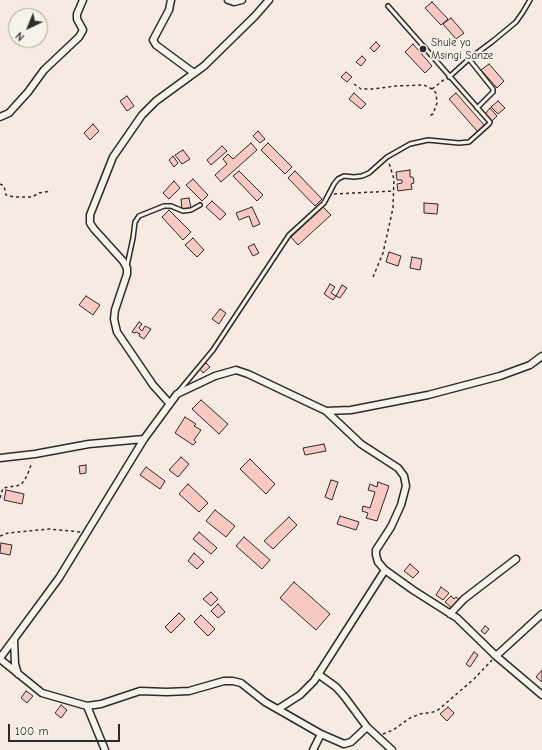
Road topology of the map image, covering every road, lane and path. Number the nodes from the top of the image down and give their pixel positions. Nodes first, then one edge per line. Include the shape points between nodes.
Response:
1 (83, 0) edge
2 (171, 0) edge
3 (228, 0) edge
4 (242, 0) edge
5 (269, 0) edge
6 (530, 0) edge
7 (388, 6) dead end
8 (469, 59) junction
9 (194, 73) junction
10 (449, 77) junction
11 (354, 84) dead end
12 (432, 89) junction
13 (477, 108) junction
14 (0, 116) edge
15 (429, 116) dead end
16 (387, 157) junction
17 (0, 184) edge
18 (51, 191) dead end
19 (394, 191) junction
20 (329, 195) junction
21 (200, 205) dead end
22 (127, 268) junction
23 (373, 277) dead end
24 (542, 356) edge
25 (177, 394) junction
26 (170, 404) junction
27 (326, 411) junction
28 (144, 439) junction
29 (35, 454) junction
30 (0, 458) edge
31 (0, 498) edge
32 (86, 532) junction
33 (0, 536) edge
34 (516, 559) dead end
35 (386, 570) junction
36 (450, 614) junction
37 (542, 614) edge
38 (14, 640) junction
39 (496, 656) junction
40 (0, 658) edge
41 (18, 674) junction
42 (318, 674) junction
43 (542, 695) edge
44 (87, 706) junction
45 (278, 709) junction
46 (367, 727) junction
47 (322, 734) junction
48 (376, 736) junction
49 (105, 750) edge
50 (313, 750) edge
51 (392, 750) edge

1 - 14 street via 77,14 82,30 79,37 44,70 9,113
2 - 9 street via 169,10 153,40 156,46
3 - 4 street
5 - 9 street via 256,16
6 - 8 lane via 516,22
7 - 10 lane
8 - 10 lane
8 - 13 lane via 493,89
9 - 22 street via 156,101 142,115 113,157 90,215 90,223 94,229
10 - 12 path
10 - 13 lane
11 - 12 path via 361,89 424,85
12 - 15 path via 436,93 437,103 433,114
13 - 16 lane via 490,122 469,142 459,144 428,140 410,144
16 - 19 path via 394,179
16 - 20 lane via 369,173 338,179
17 - 18 path via 4,186 6,194 14,197 32,197
19 - 20 path
19 - 23 path via 390,228
20 - 25 lane via 324,204 289,235 213,350
21 - 22 lane via 183,212 171,206 164,206 139,216 135,222
22 - 26 street via 115,310 117,332 153,385
24 - 27 street via 530,365 500,376 436,393 351,410
25 - 26 street
25 - 27 street via 214,376 236,370
26 - 28 street
27 - 35 street via 361,444 398,468 404,476 406,486 401,505 376,550 378,562
28 - 29 street via 89,444
28 - 32 street
29 - 30 street
29 - 31 path via 21,485 3,488
32 - 33 path via 49,529
32 - 38 street via 59,578
34 - 36 street via 464,599
35 - 36 street
35 - 42 street
36 - 39 street
37 - 39 street
38 - 40 street
38 - 41 street
39 - 43 street
39 - 48 path via 438,710 420,714 386,734
40 - 41 street
41 - 44 street via 42,693
42 - 45 street via 300,695
42 - 46 street via 336,687
44 - 45 street via 140,691 189,691 233,681 241,683
44 - 49 street
45 - 47 street
46 - 47 street via 351,742 344,744
46 - 48 street
47 - 50 street
48 - 51 street

